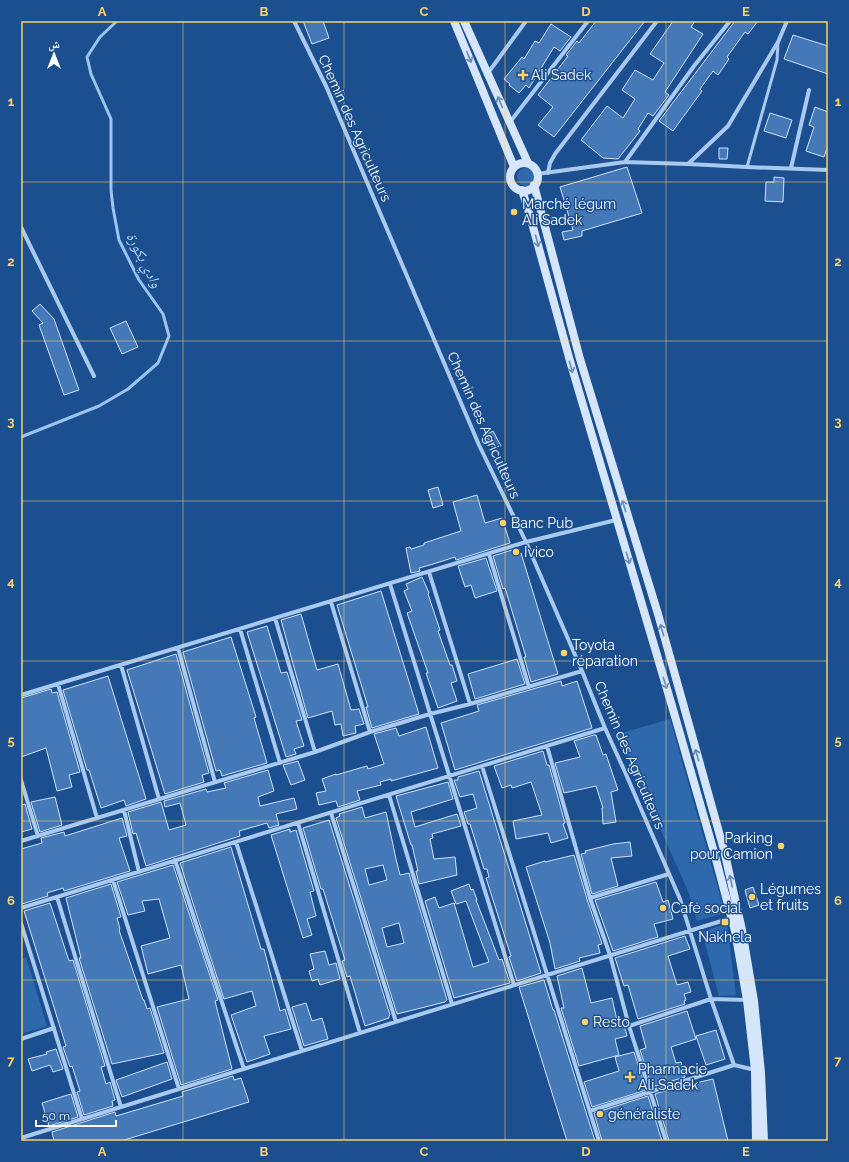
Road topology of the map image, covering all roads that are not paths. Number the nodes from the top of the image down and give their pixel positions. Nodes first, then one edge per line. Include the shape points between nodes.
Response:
1 (294, 21) edge
2 (454, 21) edge
3 (464, 21) edge
4 (526, 21) edge
5 (588, 21) edge
6 (658, 21) edge
7 (730, 21) edge
8 (787, 21) edge
9 (778, 42) junction
10 (488, 73) junction
11 (809, 90) dead end
12 (510, 123) junction
13 (625, 162) junction
14 (528, 163) junction
15 (688, 164) junction
16 (514, 167) junction
17 (747, 168) junction
18 (791, 168) junction
19 (828, 170) edge
20 (548, 173) junction
21 (537, 174) junction
22 (534, 185) junction
23 (522, 190) junction
24 (21, 226) edge
25 (94, 376) dead end
26 (616, 520) junction
27 (526, 542) junction
28 (489, 554) junction
29 (429, 572) junction
30 (390, 584) junction
31 (331, 602) junction
32 (275, 618) junction
33 (240, 629) junction
34 (178, 648) junction
35 (121, 665) junction
36 (582, 671) junction
37 (58, 684) junction
38 (529, 687) junction
39 (21, 695) edge
40 (470, 704) junction
41 (430, 714) junction
42 (605, 728) junction
43 (370, 732) junction
44 (547, 746) junction
45 (315, 752) junction
46 (280, 763) junction
47 (482, 766) junction
48 (449, 776) junction
49 (21, 780) edge
50 (215, 782) junction
51 (389, 795) junction
52 (159, 799) junction
53 (124, 810) junction
54 (331, 813) junction
55 (97, 818) junction
56 (298, 823) junction
57 (38, 836) junction
58 (21, 841) edge
59 (236, 842) junction
60 (175, 860) junction
61 (139, 872) junction
62 (669, 874) junction
63 (113, 880) junction
64 (57, 897) junction
65 (590, 898) junction
66 (21, 908) edge
67 (732, 918) junction
68 (21, 923) edge
69 (690, 930) junction
70 (739, 931) junction
71 (741, 948) junction
72 (610, 955) junction
73 (547, 975) junction
74 (514, 985) junction
75 (711, 999) junction
76 (747, 1000) junction
77 (452, 1004) junction
78 (396, 1022) junction
79 (629, 1026) junction
80 (54, 1028) junction
81 (360, 1033) junction
82 (21, 1039) edge
83 (302, 1051) junction
84 (734, 1065) junction
85 (244, 1069) junction
86 (755, 1070) junction
87 (179, 1089) junction
88 (650, 1092) junction
89 (121, 1107) junction
90 (590, 1111) junction
91 (82, 1119) junction
92 (21, 1138) edge
93 (600, 1141) edge
94 (666, 1141) edge
95 (756, 1141) edge
96 (764, 1141) edge

1 - 27 street, Chemin des Agriculteurs via 326,86 479,445
2 -> 16 main road
3 - 10 main road
4 - 10 street
5 - 12 street
6 - 20 street via 555,154
7 - 13 street
8 - 9 street
9 - 15 street via 728,126
9 - 17 lane via 777,60
12 -> 10 main road
11 - 18 street
12 - 14 main road
13 - 15 street
13 - 20 street
14 - 16 main road
14 - 21 main road via 534,167
15 - 17 street
16 - 23 main road via 511,181 517,189
17 - 18 street
18 - 19 street
20 - 21 street
21 - 22 main road
22 - 23 main road via 529,190
70 -> 22 main road via 719,834 658,614 580,358
23 -> 26 main road
24 - 25 street
26 - 27 street
26 -> 67 main road
27 - 28 street
27 - 36 street, Chemin des Agriculteurs
28 - 29 street
28 - 38 street
29 - 30 street
29 - 40 street
30 - 31 street
30 - 41 street
31 - 32 street
31 - 43 street
32 - 33 street
32 - 45 street
33 - 34 street
33 - 46 street
34 - 35 street
34 - 50 street
35 - 37 street
35 - 52 street
36 - 38 street
36 - 42 street, Chemin des Agriculteurs
37 - 39 street
37 - 55 street
38 - 40 street
40 - 41 street
41 - 43 street
41 - 48 street
42 - 44 street
42 - 62 street, Chemin des Agriculteurs
43 - 45 street
44 - 47 street
44 - 65 street
45 - 46 street
46 - 50 street
47 - 48 street
47 - 73 street
48 - 51 street
48 - 74 street
49 - 57 street
50 - 52 street
51 - 54 street
51 - 77 street
52 - 53 street
53 - 55 street
53 - 61 street
54 - 56 street
54 - 78 street
55 - 57 street
56 - 59 street
56 - 81 street
57 - 58 street
59 - 60 street
59 - 83 street
60 - 61 street
60 - 85 street
61 - 63 street
62 - 65 street
62 - 69 street, Chemin des Agriculteurs
63 - 64 street
63 - 87 street
64 - 66 street
64 - 89 street
65 - 72 street
67 - 69 street
67 - 70 main road
68 - 80 street
69 - 72 street
69 - 75 street, Chemin des Agriculteurs
70 - 71 main road
71 - 76 main road
71 - 96 main road via 754,1001
72 - 73 street
72 - 79 street
73 - 74 street
73 - 90 street
74 - 77 street
75 - 76 street
75 - 79 street
75 - 84 street, Chemin des Agriculteurs
76 - 86 main road
77 - 78 street
78 - 81 street
79 - 88 street
80 - 82 street
80 - 91 street
81 - 83 street
83 - 85 street
84 - 86 street
84 - 88 street
85 - 87 street
86 - 95 main road
87 - 89 street
88 - 90 street
88 - 94 street
89 - 91 street
90 - 93 street
91 - 92 street

